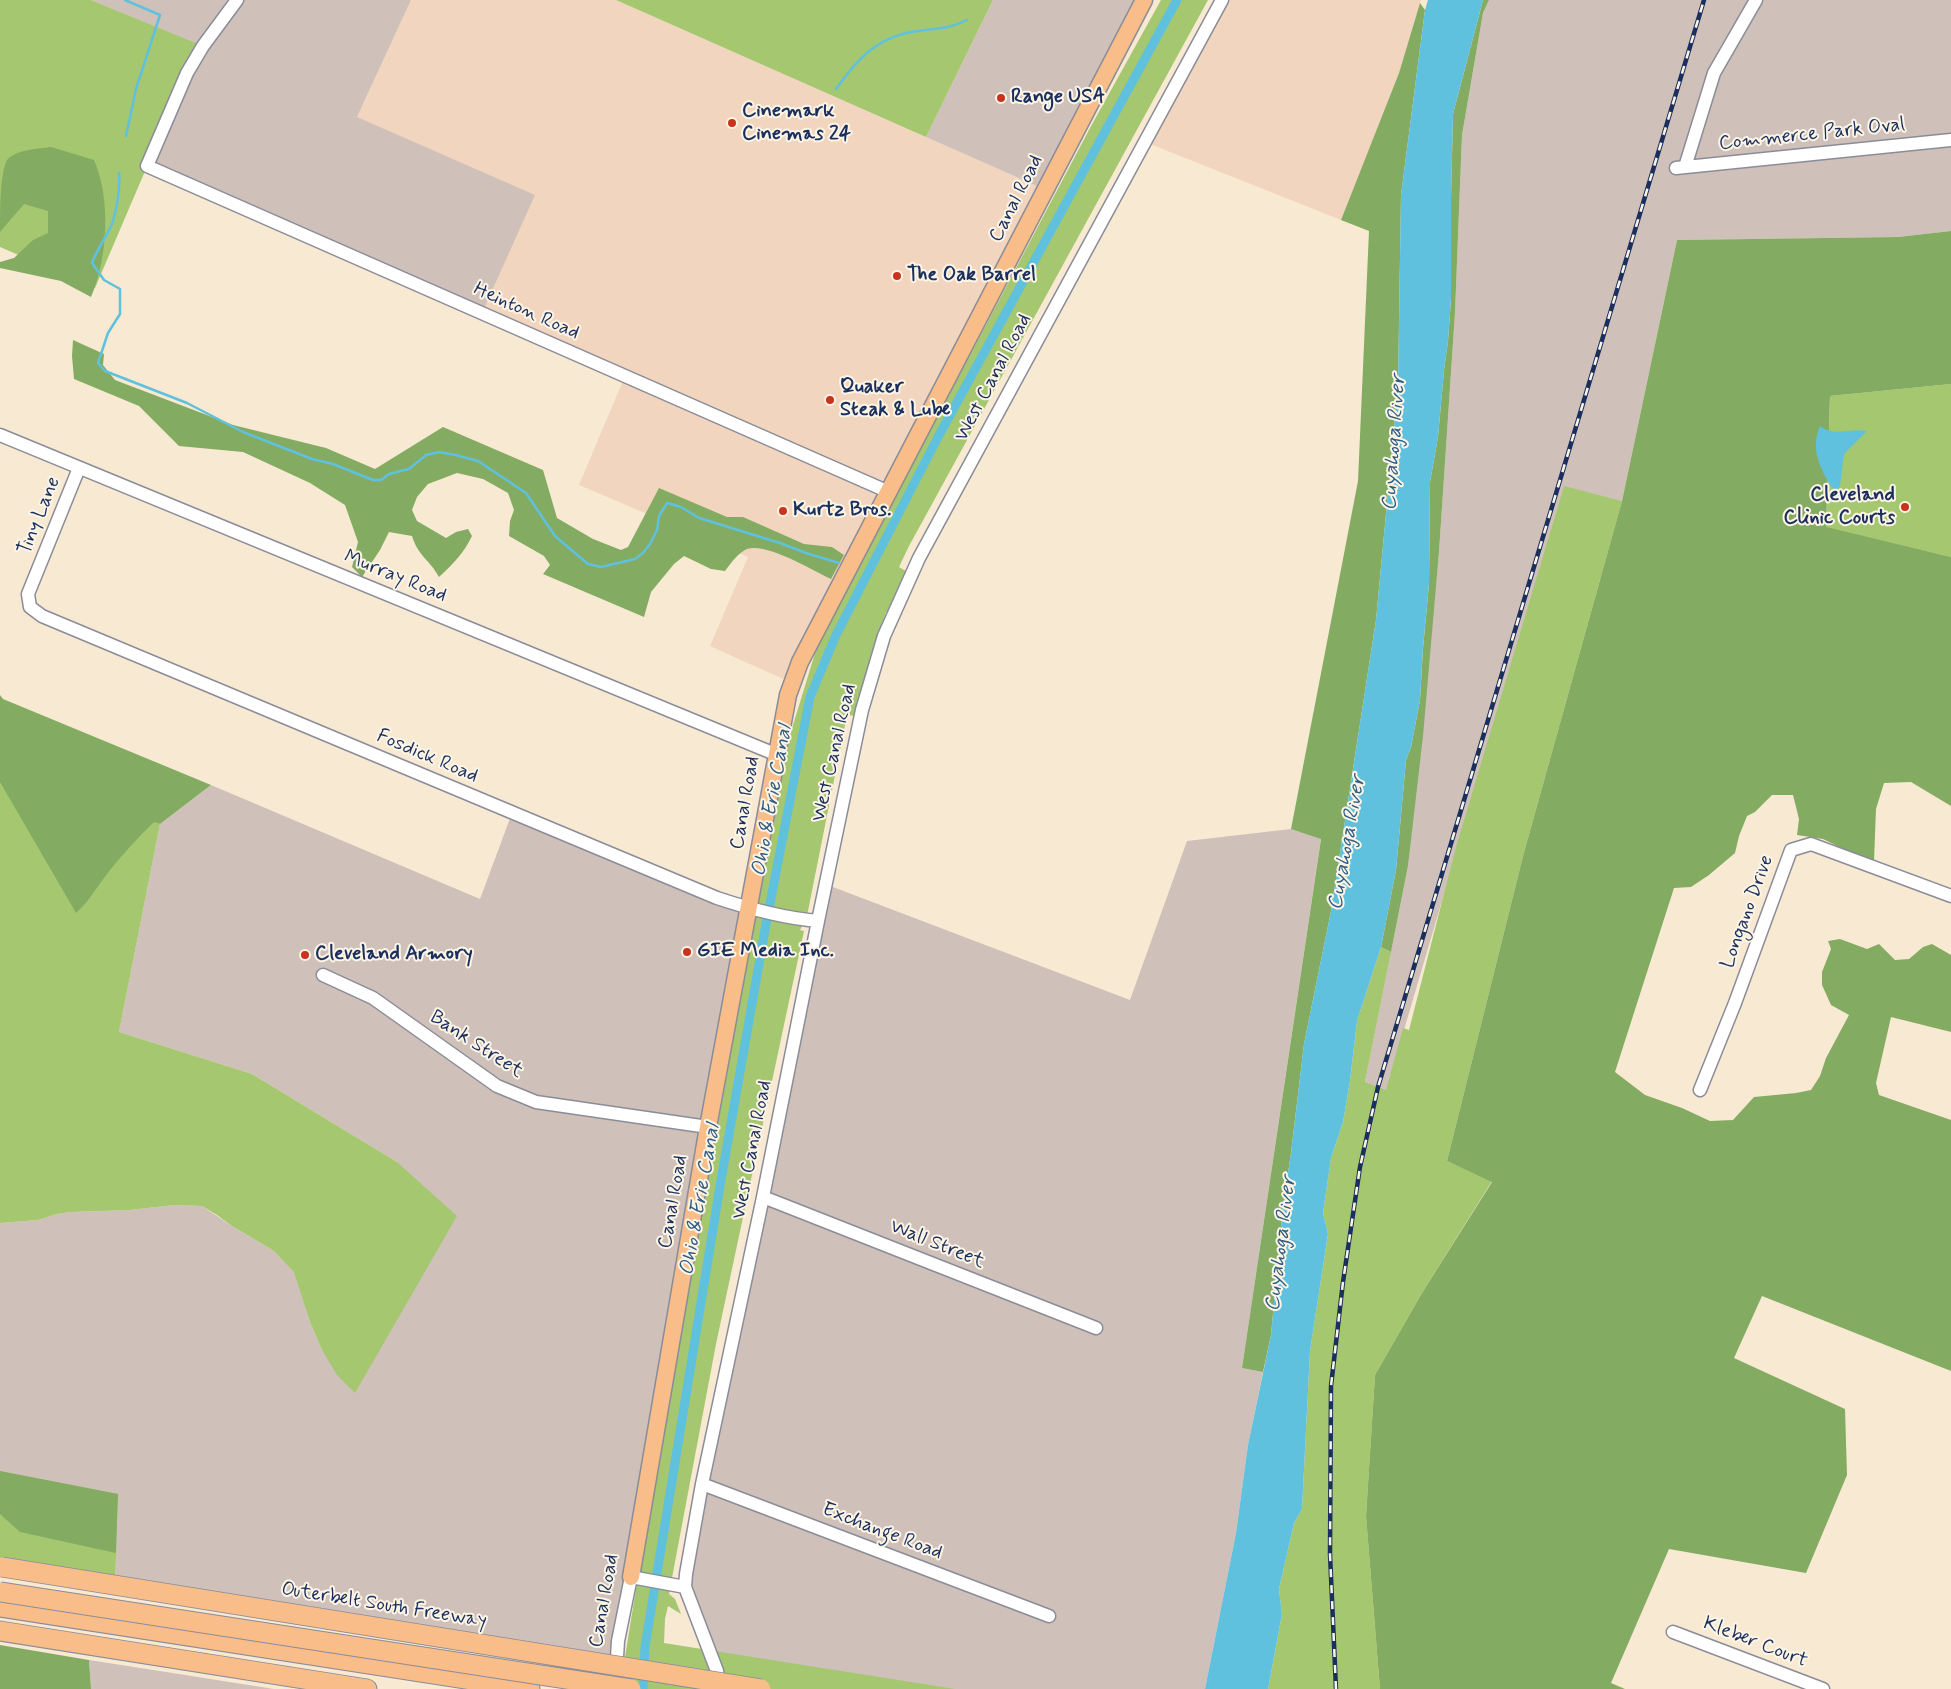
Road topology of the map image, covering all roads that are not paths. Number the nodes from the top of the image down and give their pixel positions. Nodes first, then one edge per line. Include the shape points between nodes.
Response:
1 (237, 0) edge
2 (1144, 0) edge
3 (1222, 0) edge
4 (1756, 0) edge
5 (1951, 140) edge
6 (0, 435) edge
7 (79, 468) junction
8 (889, 492) junction
9 (30, 607) joint
10 (776, 754) junction
11 (1951, 896) edge
12 (755, 910) junction
13 (818, 920) junction
14 (324, 975) dead end
15 (1700, 1090) dead end
16 (708, 1127) junction
17 (763, 1197) junction
18 (1096, 1328) dead end
19 (702, 1484) junction
20 (1, 1567) edge
21 (631, 1577) junction
22 (685, 1586) junction
23 (0, 1592) edge
24 (0, 1607) edge
25 (1048, 1616) dead end
26 (0, 1631) edge
27 (1673, 1632) dead end
28 (367, 1689) edge
29 (530, 1689) edge
30 (615, 1689) edge
31 (630, 1689) edge
32 (720, 1689) edge
33 (761, 1689) edge
34 (1823, 1689) edge

1 - 8 street, Heinton Road via 187,73 147,166
2 - 8 main road, Canal Road
3 - 13 street, West Canal Road via 932,533 896,606 865,697
4 - 5 street, Commerce Park Oval via 1714,73 1681,167
6 - 7 street, Murray Road
7 - 9 street, Tiny Lane via 28,594
7 - 10 street, Murray Road
8 - 10 main road, Canal Road via 800,662 788,696
9 - 12 street, Fosdick Road via 61,624 717,898
10 - 12 main road, Canal Road
11 - 15 street, Longano Drive via 1812,844 1790,850
12 - 13 street, Fosdick Road
12 - 16 main road, Canal Road
13 - 17 street, West Canal Road
14 - 16 street, Bank Street via 373,998 497,1086 536,1102
16 - 21 main road, Canal Road
17 - 18 street, Wall Street
17 - 19 street, West Canal Road
19 - 22 street, West Canal Road
19 - 25 street, Exchange Road
20 - 33 highway, Outerbelt South Freeway, bridge
21 - 22 street
21 - 30 street, Canal Road via 618,1641
22 - 32 street, West Canal Road via 717,1671
23 - 31 highway, bridge
24 - 29 highway
26 - 28 highway
27 - 34 street, Kleber Court

